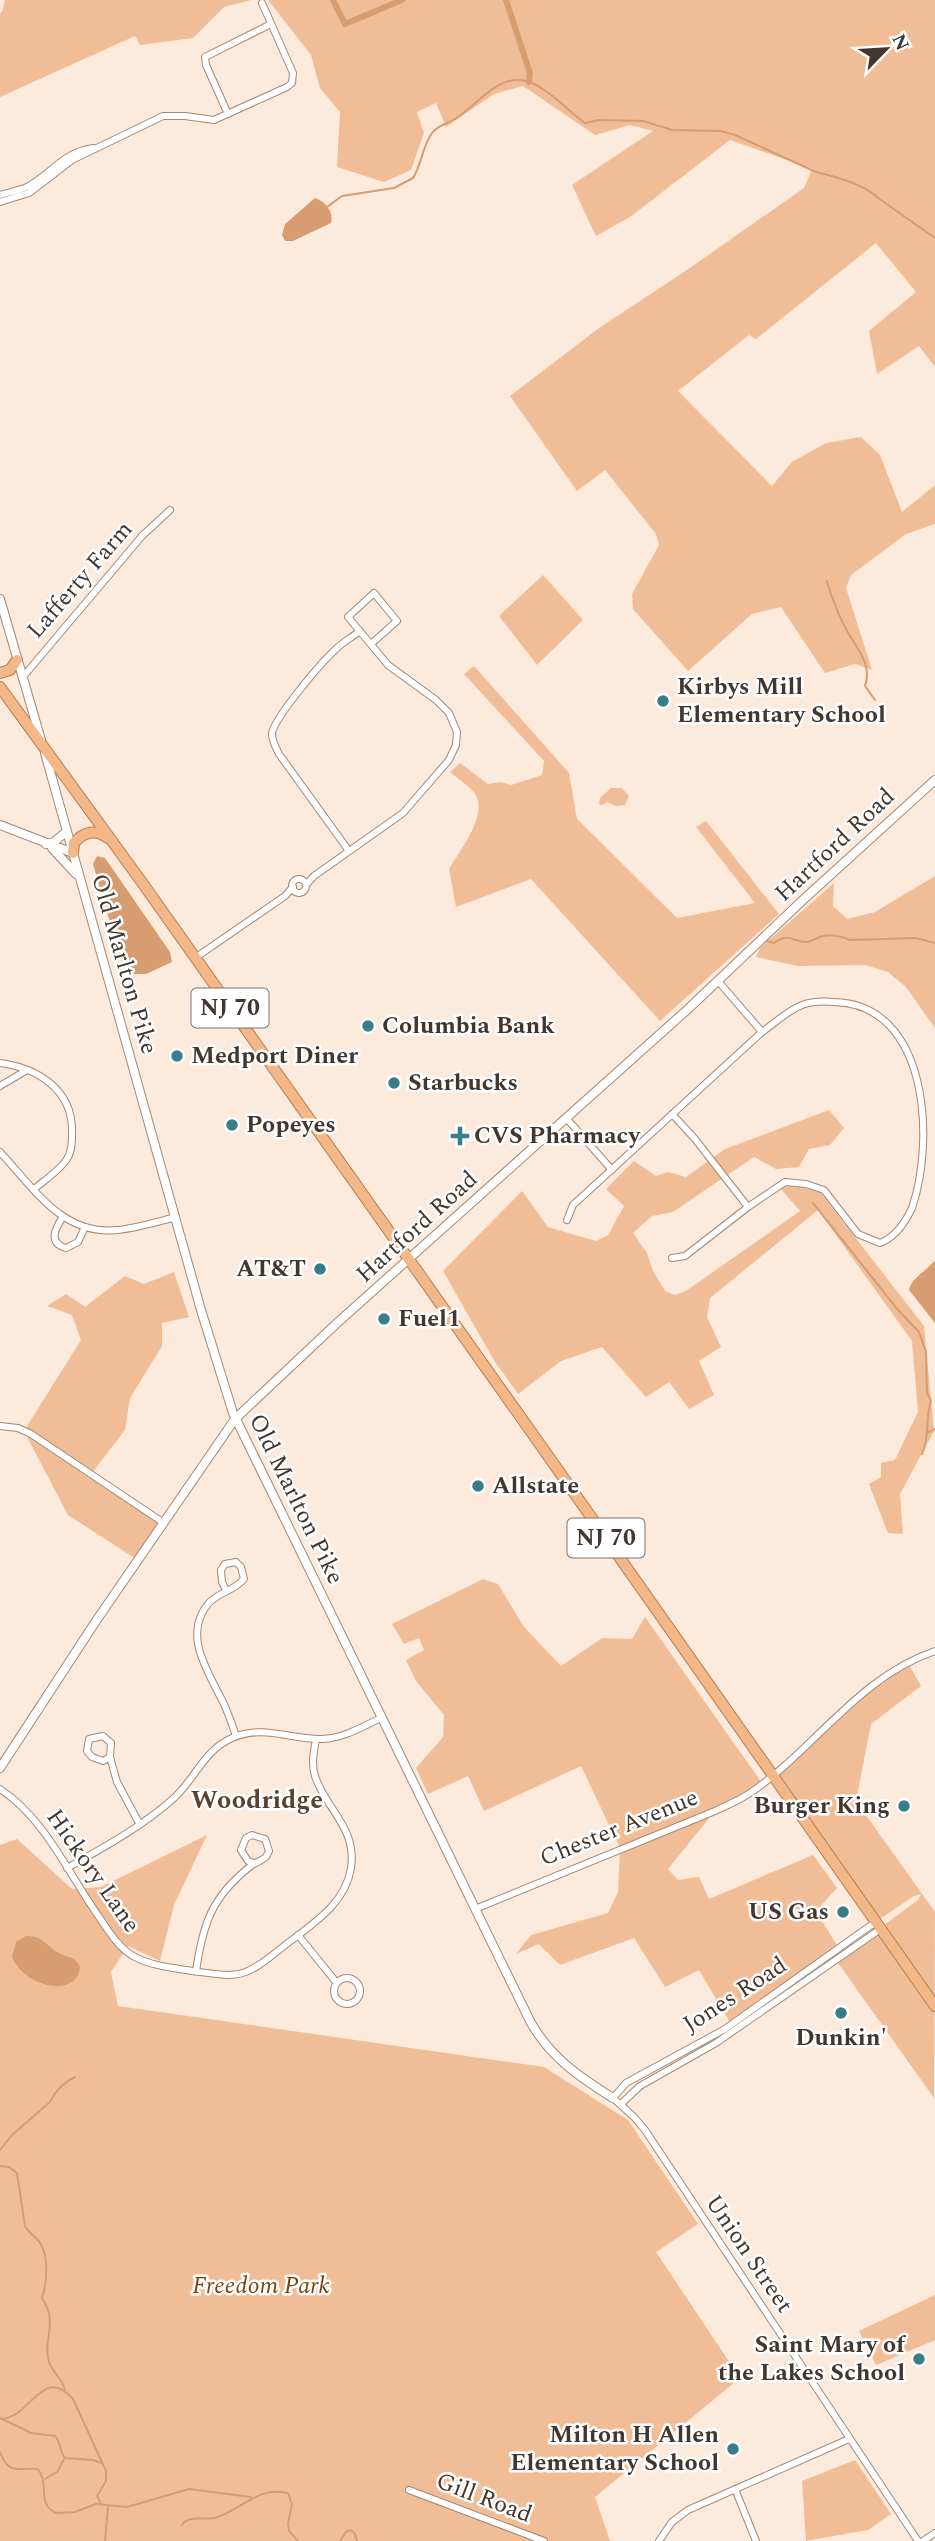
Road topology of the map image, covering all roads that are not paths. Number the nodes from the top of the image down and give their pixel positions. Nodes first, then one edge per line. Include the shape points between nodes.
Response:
1 (262, 3) dead end
2 (271, 24) junction
3 (228, 114) junction
4 (95, 148) junction
5 (0, 195) edge
6 (0, 202) edge
7 (170, 510) dead end
8 (0, 599) edge
9 (360, 631) junction
10 (370, 644) junction
11 (17, 660) junction
12 (0, 673) edge
13 (22, 678) junction
14 (0, 687) edge
15 (42, 742) junction
16 (935, 780) edge
17 (0, 825) edge
18 (67, 831) junction
19 (111, 840) junction
20 (46, 844) junction
21 (349, 851) junction
22 (73, 853) junction
23 (81, 881) junction
24 (304, 882) junction
25 (295, 889) junction
26 (195, 958) junction
27 (718, 981) junction
28 (762, 1032) junction
29 (0, 1063) edge
30 (27, 1070) junction
31 (0, 1086) edge
32 (672, 1114) junction
33 (567, 1119) junction
34 (0, 1152) edge
35 (612, 1170) junction
36 (34, 1189) junction
37 (748, 1207) junction
38 (176, 1217) junction
39 (62, 1218) junction
40 (567, 1220) dead end
41 (85, 1227) junction
42 (672, 1258) dead end
43 (409, 1261) junction
44 (236, 1419) junction
45 (0, 1426) edge
46 (164, 1523) junction
47 (226, 1590) junction
48 (935, 1651) edge
49 (381, 1718) junction
50 (236, 1736) junction
51 (316, 1739) junction
52 (110, 1757) junction
53 (0, 1768) edge
54 (773, 1775) junction
55 (0, 1789) edge
56 (139, 1823) junction
57 (254, 1863) junction
58 (67, 1868) junction
59 (475, 1909) junction
60 (879, 1924) junction
61 (298, 1935) junction
62 (196, 1971) junction
63 (336, 1982) junction
64 (935, 2006) edge
65 (613, 2098) junction
66 (621, 2104) junction
67 (849, 2439) junction
68 (735, 2489) junction
69 (409, 2490) dead end
70 (935, 2533) edge
71 (544, 2541) edge
72 (659, 2541) edge
73 (756, 2541) edge
74 (920, 2541) edge

1 - 2 street
2 - 3 street via 293,73 292,83
2 - 3 street via 205,57
3 - 4 street via 214,120 163,116
4 - 5 street via 58,161 27,187
4 - 6 street via 29,193
7 - 13 street, Lafferty Farm via 142,536
8 - 11 street, Old Marlton Pike
9 - 10 street
9 - 10 street via 348,617 374,593 397,621
9 - 21 street via 334,650 287,706 272,732 279,754
10 - 21 street via 388,665 449,713 457,732 456,745 449,760 403,813
11 - 12 highway via 10,670
11 - 13 street, Old Marlton Pike
13 - 15 street, Old Marlton Pike
14 - 15 highway, NJ 70
15 - 18 street, Old Marlton Pike
15 - 19 highway, NJ 70
16 - 27 street, Hartford Road
17 - 20 street
18 - 20 street
18 - 22 street, Old Marlton Pike
19 - 22 highway via 99,833 85,834 75,843
19 - 26 highway, NJ 70
20 - 22 street
20 - 23 street via 66,860
21 - 24 street
22 - 23 street, Old Marlton Pike
23 - 38 street, Old Marlton Pike
24 - 25 street via 296,880
24 - 25 street via 304,891
25 - 26 street
26 - 43 highway, NJ 70
27 - 28 street
27 - 33 street, Hartford Road
28 - 32 street
28 - 37 street via 790,1011 817,1001 866,1007 887,1020 905,1043 919,1076 927,1111 928,1150 925,1174 906,1220 893,1237 880,1243 858,1234 824,1190 814,1186 785,1182
29 - 30 street
30 - 31 street
30 - 36 street via 55,1086 66,1102 72,1125 67,1159
32 - 35 street
32 - 37 street
33 - 35 street
33 - 43 street, Hartford Road
34 - 36 street
35 - 40 street via 573,1205
36 - 39 street
37 - 42 street via 685,1256
38 - 41 street via 119,1230
38 - 44 street, Old Marlton Pike
39 - 41 street
39 - 41 street via 54,1230 60,1246 78,1242
43 - 44 street, Hartford Road
43 - 54 highway, NJ 70
44 - 46 street, Hartford Road
44 - 49 street, Old Marlton Pike
45 - 46 street via 30,1434
46 - 53 street, Hartford Road
47 - 47 street via 244,1579 236,1562 221,1570
47 - 50 street via 203,1612 197,1641
48 - 54 street, Chester Avenue via 895,1668 872,1684
49 - 51 street via 345,1735
49 - 59 street, Old Marlton Pike
50 - 51 street via 278,1732
50 - 56 street via 213,1750 175,1798
51 - 61 street, Hickory Lane via 315,1777 344,1825 351,1863 335,1902
52 - 52 street via 107,1738 89,1738 87,1751 92,1757 103,1761
52 - 56 street via 119,1788
54 - 59 street, Chester Avenue via 751,1793 715,1811
54 - 60 highway, NJ 70
55 - 58 street, Hickory Lane via 32,1815
56 - 58 street
57 - 57 street via 266,1857 268,1844 259,1835 246,1838 241,1850
57 - 62 street via 218,1898 202,1933
58 - 62 street, Hickory Lane via 124,1949 149,1963
59 - 65 street, Old Marlton Pike via 544,2044 572,2072
60 - 64 highway, NJ 70
60 - 65 street, Jones Road via 725,2029 631,2080
60 - 66 street, Jones Road via 716,2043 640,2086
61 - 62 street, Hickory Lane via 243,1974
61 - 63 street
63 - 63 street via 334,1997 339,2003 354,2003 359,1997 357,1982 351,1978
65 - 66 street, Union Street
66 - 67 street, Union Street via 645,2130
67 - 68 street
67 - 74 street, Union Street
68 - 72 street via 683,2514
68 - 73 street
69 - 71 street, Gill Road
70 - 74 street

